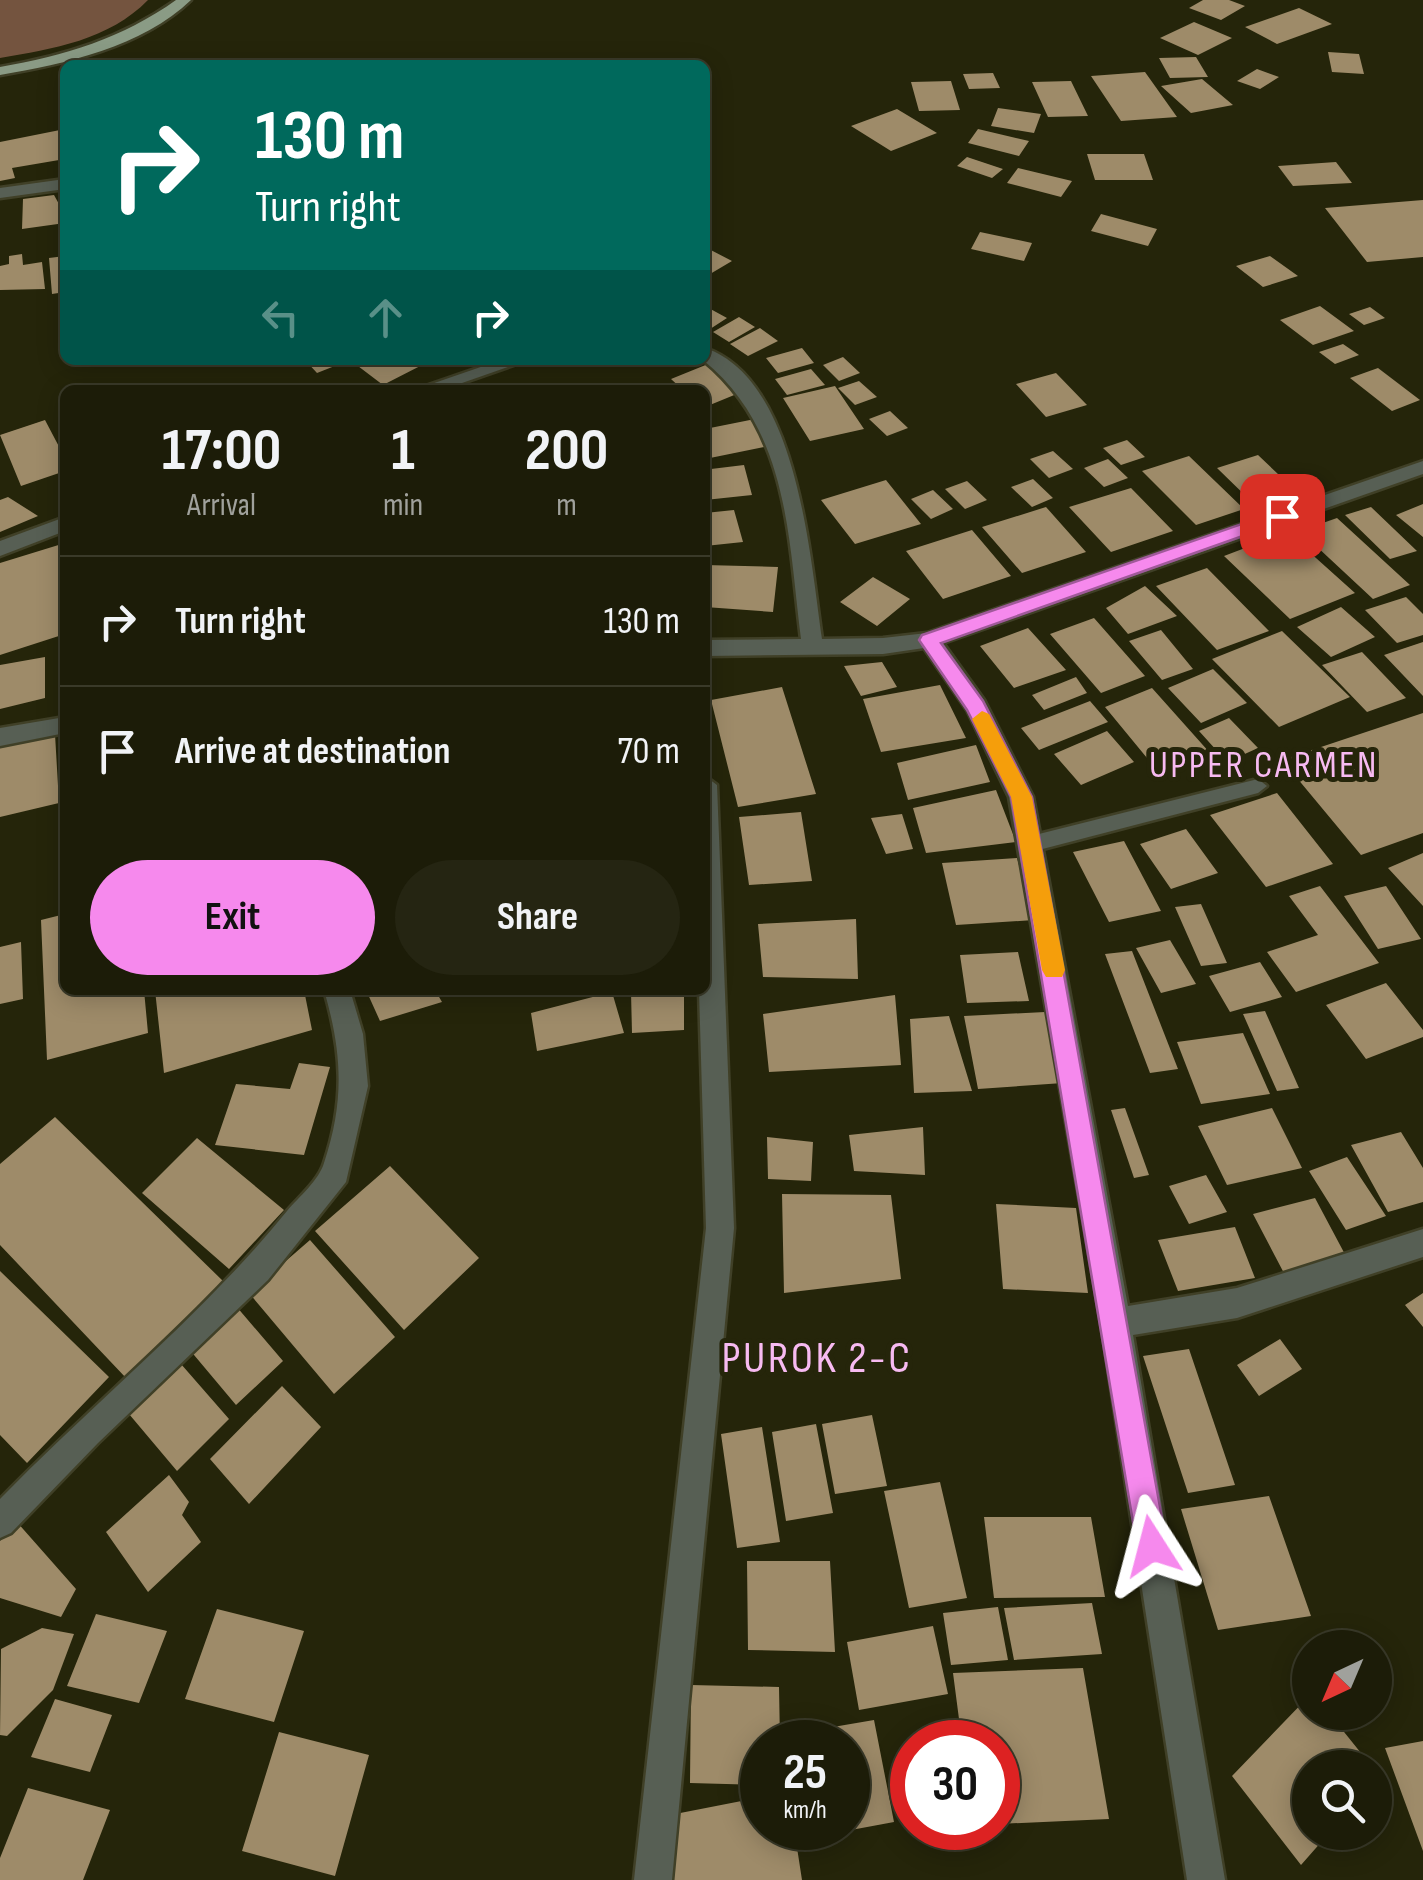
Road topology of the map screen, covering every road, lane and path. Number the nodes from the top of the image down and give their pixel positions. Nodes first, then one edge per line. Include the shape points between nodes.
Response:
1 (186, 0) edge
2 (0, 71) edge
3 (60, 185) edge
4 (0, 192) edge
5 (710, 356) edge
6 (504, 365) edge
7 (439, 385) edge
8 (1423, 467) edge
9 (60, 526) edge
10 (0, 549) edge
11 (929, 640) junction
12 (812, 646) junction
13 (710, 648) edge
14 (60, 726) edge
15 (0, 738) edge
16 (1258, 786) dead end
17 (1032, 844) junction
18 (710, 933) edge
19 (338, 995) edge
20 (1423, 1243) edge
21 (1116, 1323) junction
22 (0, 1522) edge
23 (653, 1880) edge
24 (1206, 1880) edge

1 - 2 main road via 109,44
3 - 4 street
5 - 12 street via 750,391 784,464
6 - 7 street
8 - 11 street
9 - 10 street
11 - 12 street
11 - 17 street via 1000,752 1021,797
12 - 13 street
14 - 15 street
16 - 17 lane
17 - 21 street
18 - 23 street via 720,1228
19 - 22 street via 355,1086 336,1173 258,1270
20 - 21 street via 1238,1303
21 - 24 street

